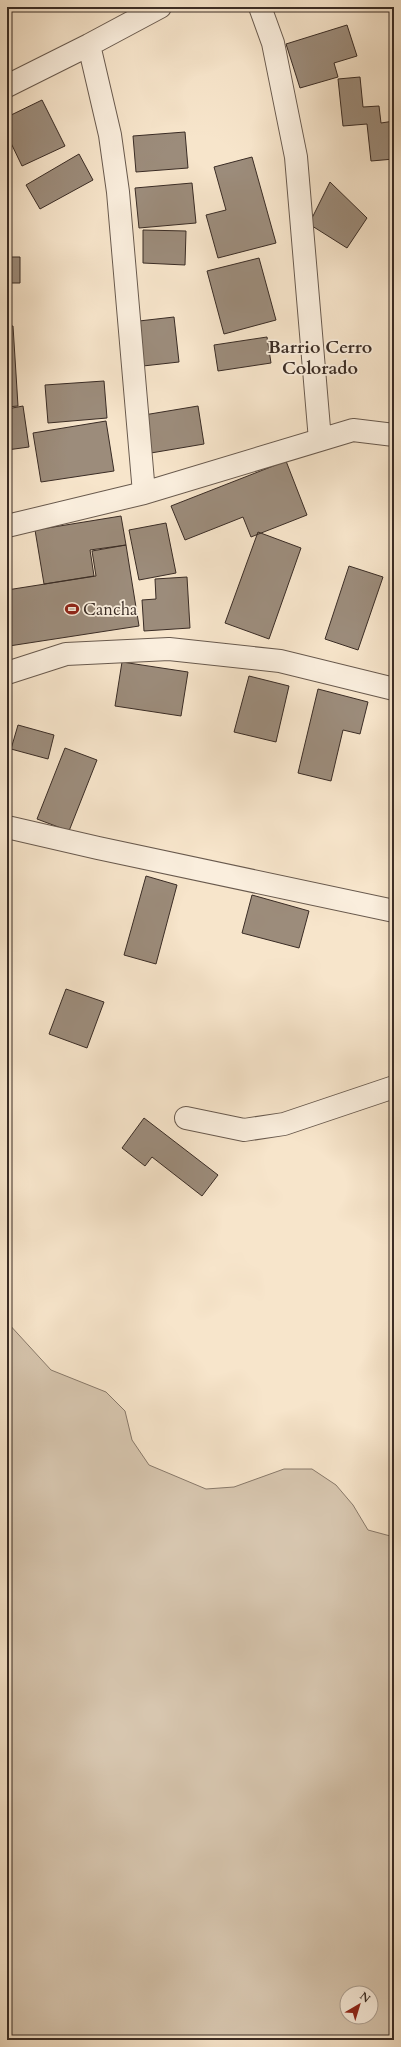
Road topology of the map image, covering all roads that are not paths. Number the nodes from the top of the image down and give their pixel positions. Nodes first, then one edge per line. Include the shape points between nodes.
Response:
1 (160, 7) edge
2 (260, 7) edge
3 (89, 45) junction
4 (7, 86) edge
5 (394, 435) edge
6 (320, 440) junction
7 (144, 493) junction
8 (7, 526) edge
9 (7, 673) edge
10 (394, 689) edge
11 (7, 827) edge
12 (394, 911) edge
13 (394, 1087) edge
14 (186, 1118) dead end

1 - 3 street
2 - 6 street via 273,43 296,157
3 - 4 street
3 - 7 street via 110,135 118,192
5 - 6 street via 353,430
6 - 7 street
7 - 8 street
9 - 10 street via 66,654 170,649 280,661
11 - 12 street
13 - 14 street via 277,1125 244,1130

